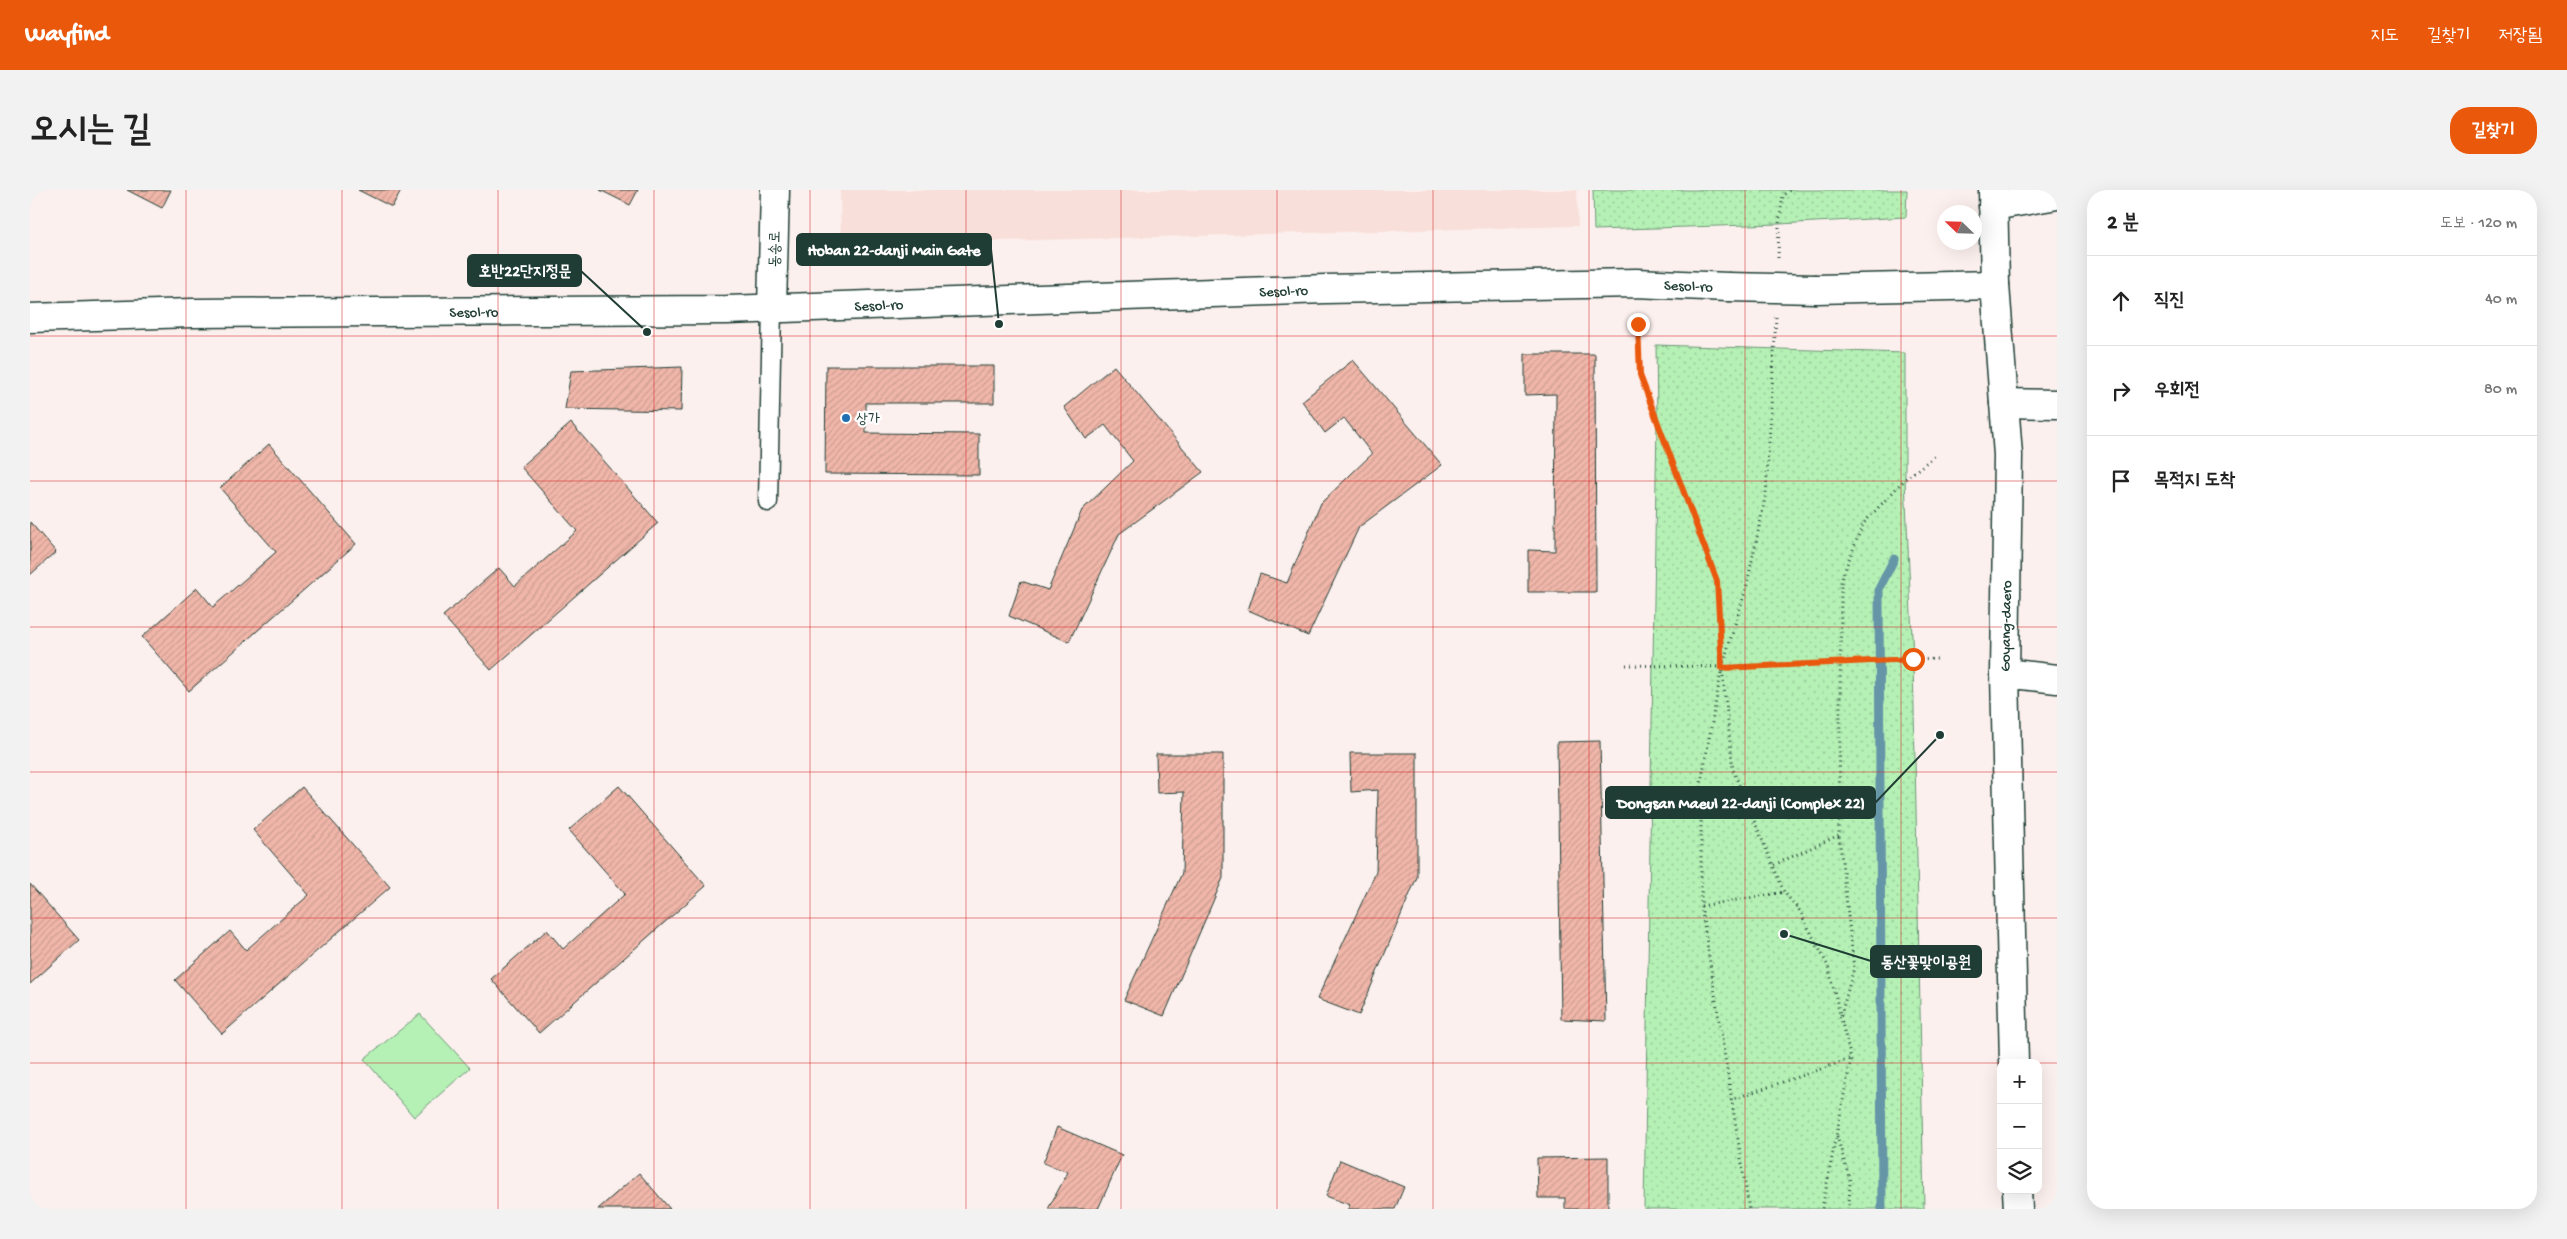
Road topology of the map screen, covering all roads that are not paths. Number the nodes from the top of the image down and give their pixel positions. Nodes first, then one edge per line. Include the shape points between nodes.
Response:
1 (775, 190) edge
2 (2057, 195) edge
3 (1993, 198) edge
4 (1995, 285) junction
5 (772, 308) junction
6 (30, 318) edge
7 (2004, 403) junction
8 (2057, 404) edge
9 (768, 502) dead end
10 (2005, 673) junction
11 (2057, 679) edge
12 (2014, 1059) edge
13 (2017, 1194) edge
14 (2018, 1209) edge

1 - 5 street, 동송로
2 - 3 street
3 - 4 street, Goyang-daero
4 - 5 street, Sesol-ro, bridge via 1816,289 1636,283 1325,289
4 - 7 street, Goyang-daero
5 - 6 street, Sesol-ro via 192,313
5 - 9 lane
7 - 8 street
7 - 10 street, Goyang-daero via 2008,455
10 - 11 street
10 - 12 street, Goyang-daero
13 - 14 street

